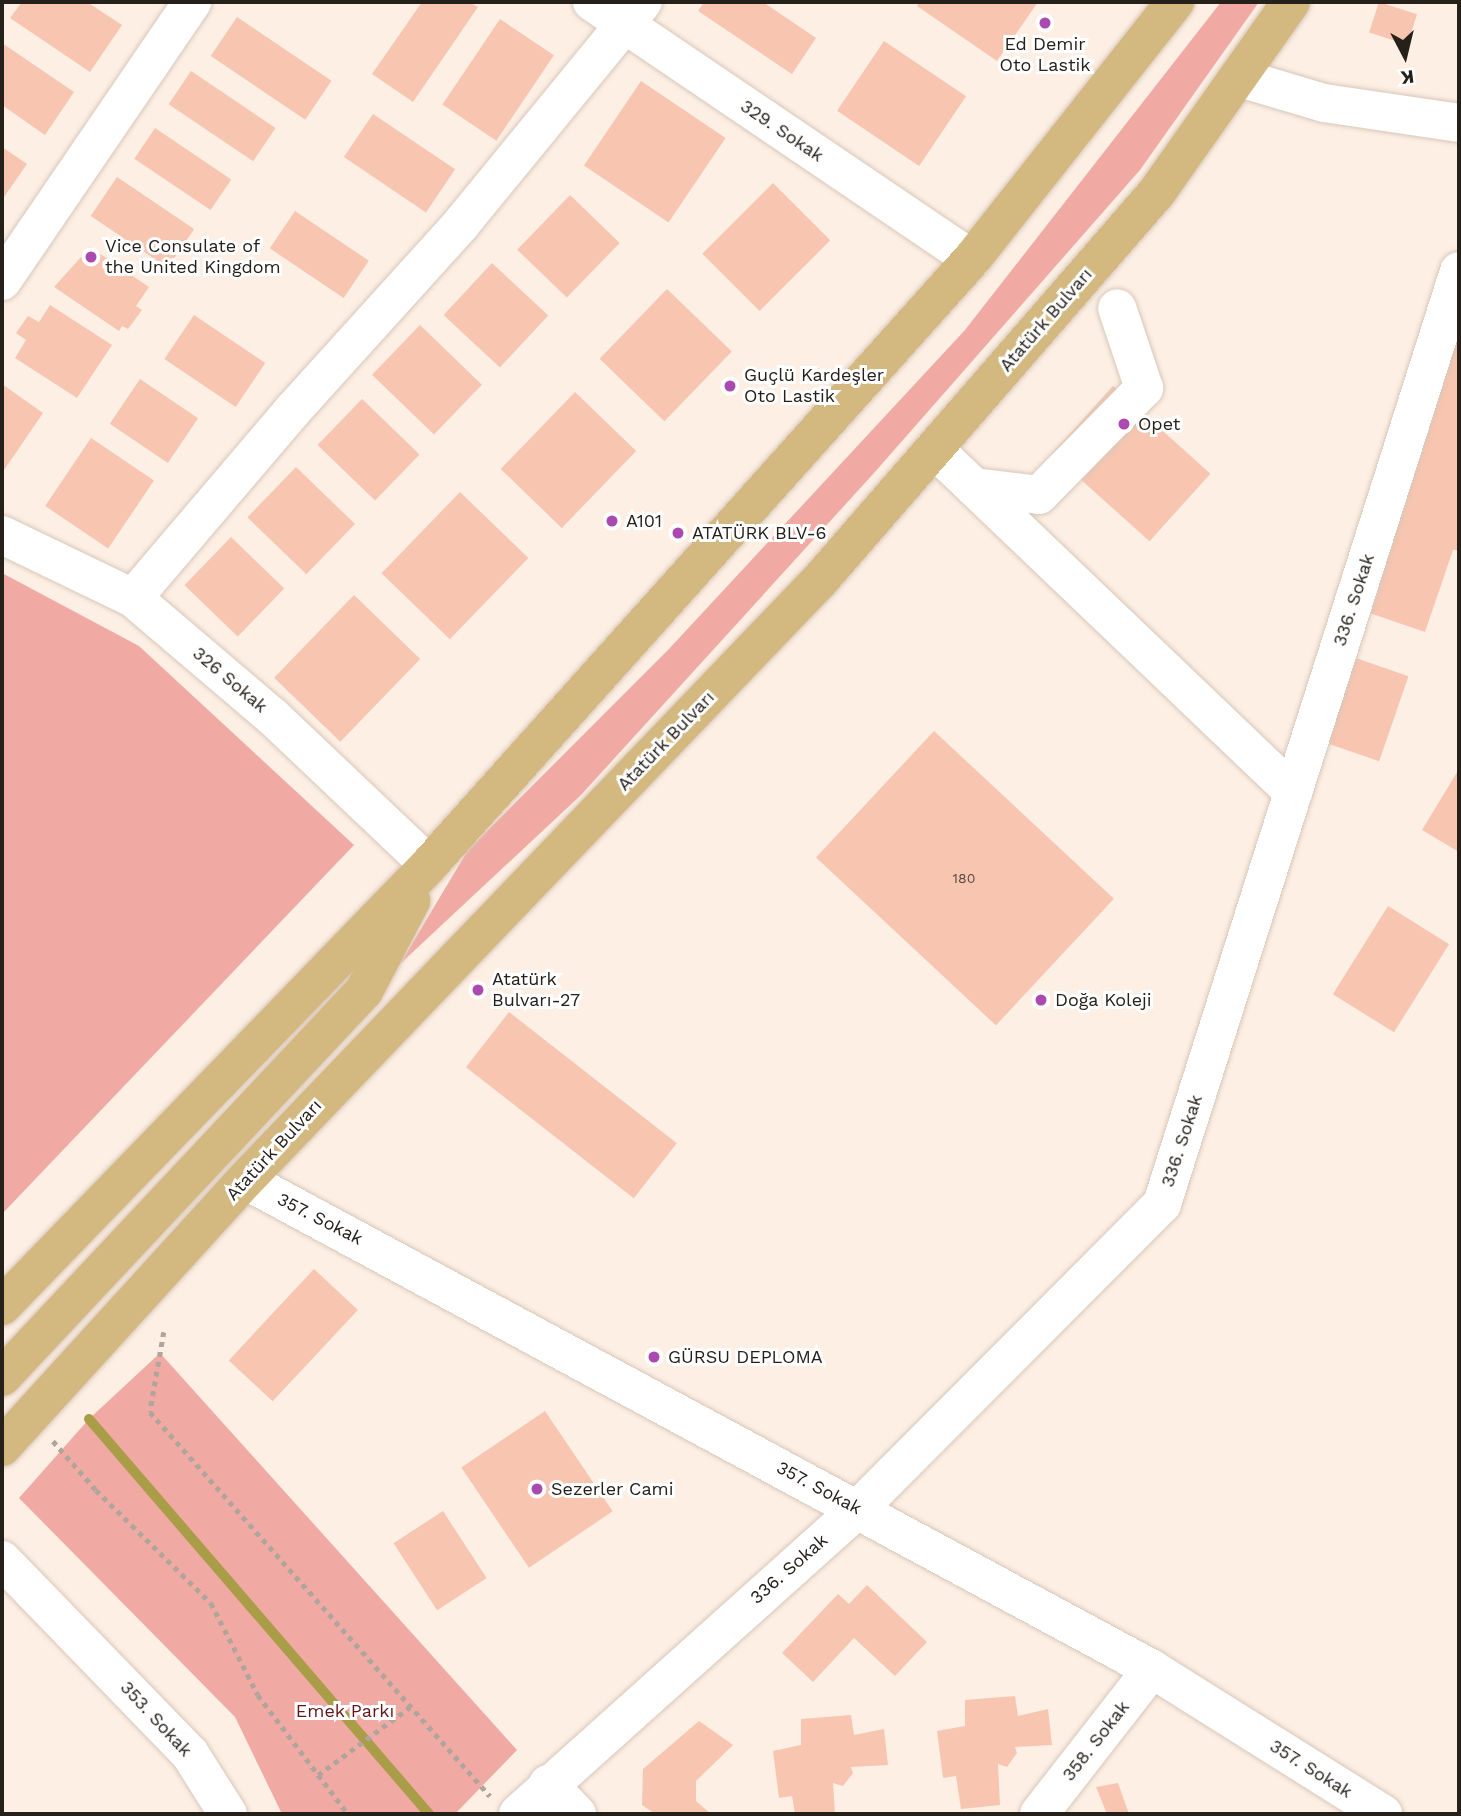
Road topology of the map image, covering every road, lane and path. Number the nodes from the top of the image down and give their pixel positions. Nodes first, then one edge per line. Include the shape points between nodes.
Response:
1 (192, 2) edge
2 (592, 2) edge
3 (1175, 2) edge
4 (1291, 2) edge
5 (635, 14) edge
6 (1240, 78) junction
7 (1459, 122) edge
8 (972, 259) junction
9 (1459, 271) edge
10 (2, 281) edge
11 (1117, 308) dead end
12 (934, 449) junction
13 (974, 487) junction
14 (2, 535) edge
15 (133, 598) junction
16 (1293, 792) junction
17 (429, 865) junction
18 (245, 1180) junction
19 (2, 1306) edge
20 (164, 1332) dead end
21 (2, 1377) edge
22 (50, 1437) dead end
23 (2, 1447) edge
24 (858, 1509) junction
25 (2, 1560) edge
26 (2, 1578) edge
27 (73, 1633) junction
28 (1152, 1669) junction
29 (411, 1706) junction
30 (318, 1775) junction
31 (548, 1784) junction
32 (508, 1810) edge
33 (228, 1814) edge
34 (348, 1814) edge
35 (577, 1814) edge
36 (1039, 1814) edge
37 (1383, 1814) edge

1 - 10 street
2 - 5 street, 329. Sokak
3 - 8 main road
4 - 6 main road, Atatürk Bulvarı
5 - 8 street, 329. Sokak
5 - 15 street via 461,224
6 - 7 street via 1324,103
6 - 12 main road, Atatürk Bulvarı via 1157,192
8 - 17 main road
9 - 16 street, 336. Sokak
11 - 13 street via 1144,388 1040,495
12 - 13 street
12 - 18 main road, Atatürk Bulvarı via 821,579
13 - 16 street
14 - 15 street, 326 Sokak
15 - 17 street, 326 Sokak via 273,717
16 - 24 street, 336. Sokak via 1162,1204
17 - 19 main road
17 - 21 main road via 364,991
18 - 23 main road, Atatürk Bulvarı
18 - 24 street, 357. Sokak
20 - 29 path via 150,1412
22 - 30 path via 96,1490 211,1603 258,1695
24 - 28 street, 357. Sokak
24 - 31 street, 336. Sokak
25 - 27 street
26 - 27 street
27 - 33 street, 353. Sokak via 190,1754
28 - 36 street, 358. Sokak
28 - 37 street, 357. Sokak
29 - 30 path
29 - 32 path
30 - 34 path
31 - 32 street, 336. Sokak
31 - 35 street

